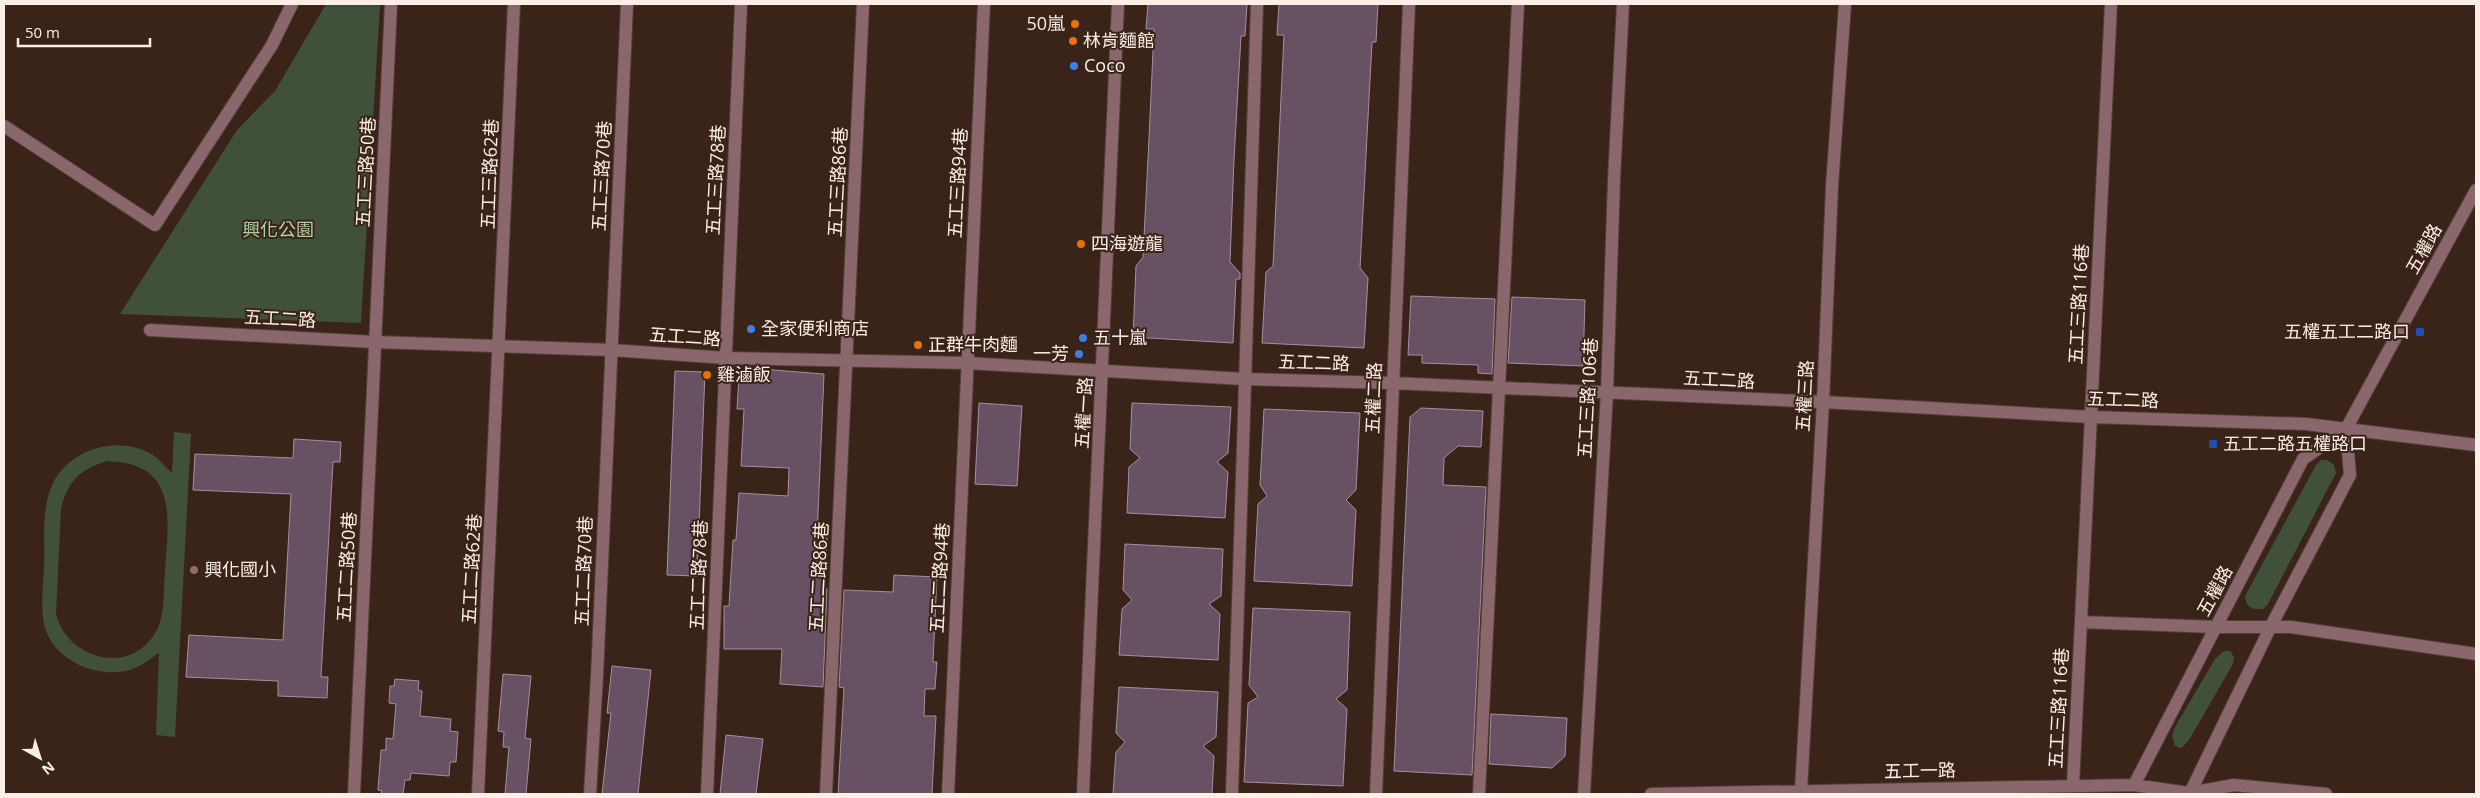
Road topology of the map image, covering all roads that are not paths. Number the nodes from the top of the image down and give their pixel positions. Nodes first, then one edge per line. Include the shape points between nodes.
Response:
1 (292, 4) edge
2 (391, 4) edge
3 (514, 4) edge
4 (627, 4) edge
5 (741, 4) edge
6 (863, 4) edge
7 (984, 4) edge
8 (1118, 4) edge
9 (1257, 4) edge
10 (1409, 4) edge
11 (1518, 4) edge
12 (1623, 4) edge
13 (1844, 4) edge
14 (2111, 4) edge
15 (4, 126) edge
16 (2476, 190) edge
17 (150, 330) dead end
18 (376, 342) junction
19 (500, 346) junction
20 (611, 350) junction
21 (726, 358) junction
22 (848, 361) junction
23 (967, 364) junction
24 (1103, 370) junction
25 (1244, 379) junction
26 (1392, 383) junction
27 (1499, 388) junction
28 (1607, 392) junction
29 (1823, 402) junction
30 (2091, 417) junction
31 (2346, 429) junction
32 (2476, 446) edge
33 (2081, 622) junction
34 (2270, 626) junction
35 (2216, 627) junction
36 (2476, 654) edge
37 (2134, 785) junction
38 (2073, 786) junction
39 (1801, 790) junction
40 (354, 794) edge
41 (478, 794) edge
42 (590, 794) edge
43 (707, 794) edge
44 (826, 794) edge
45 (948, 794) edge
46 (1083, 794) edge
47 (1232, 794) edge
48 (1376, 794) edge
49 (1479, 794) edge
50 (1584, 794) edge
51 (1651, 794) edge
52 (2192, 794) edge
53 (2326, 794) edge

1 - 15 street via 272,46 155,225
2 - 18 street, 五工三路50巷
3 - 19 street, 五工三路62巷
4 - 20 street, 五工三路70巷
5 - 21 street, 五工三路78巷
6 - 22 street, 五工三路86巷
7 - 23 street, 五工三路94巷
8 - 24 street, 五權一路
9 - 25 street
10 - 26 street, 五權二路
11 - 27 street
12 - 28 street, 五工三路106巷
13 - 29 street, 五權三路
14 - 30 street, 五工三路116巷
16 - 31 street, 五權路
17 - 18 street, 五工二路
18 - 19 street, 五工二路
18 - 40 street, 五工二路50巷
19 - 20 street, 五工二路
19 - 41 street, 五工二路62巷
20 - 21 street, 五工二路
20 - 42 street, 五工二路70巷
21 - 22 street, 五工二路
21 - 43 street, 五工二路78巷
22 - 23 street, 五工二路
22 - 44 street, 五工二路86巷
23 - 24 street, 五工二路
23 - 45 street, 五工二路94巷
24 - 25 street, 五工二路
24 - 46 street, 五權一路
25 - 26 street, 五工二路
25 - 47 street
26 - 27 street, 五工二路
26 - 48 street, 五權二路
27 - 28 street, 五工二路
27 - 49 street
28 - 29 street, 五工二路
28 - 50 street, 五工三路106巷
29 - 30 street, 五工二路
29 - 39 street, 五權三路
30 - 31 street, 五工二路 via 2306,424
30 - 33 street, 五工三路116巷
31 - 32 street, 五工二路
31 - 34 street via 2350,475
31 - 35 street, 五權路 via 2303,459
33 - 35 street
33 - 38 street, 五工三路116巷
34 - 35 street
34 - 36 street
34 - 52 street
35 - 37 street, 五權路
37 - 38 street, 五工一路
37 - 52 street, 五工一路
38 - 39 street, 五工一路
39 - 51 street, 五工一路
52 - 53 street, 五工一路 via 2234,785

